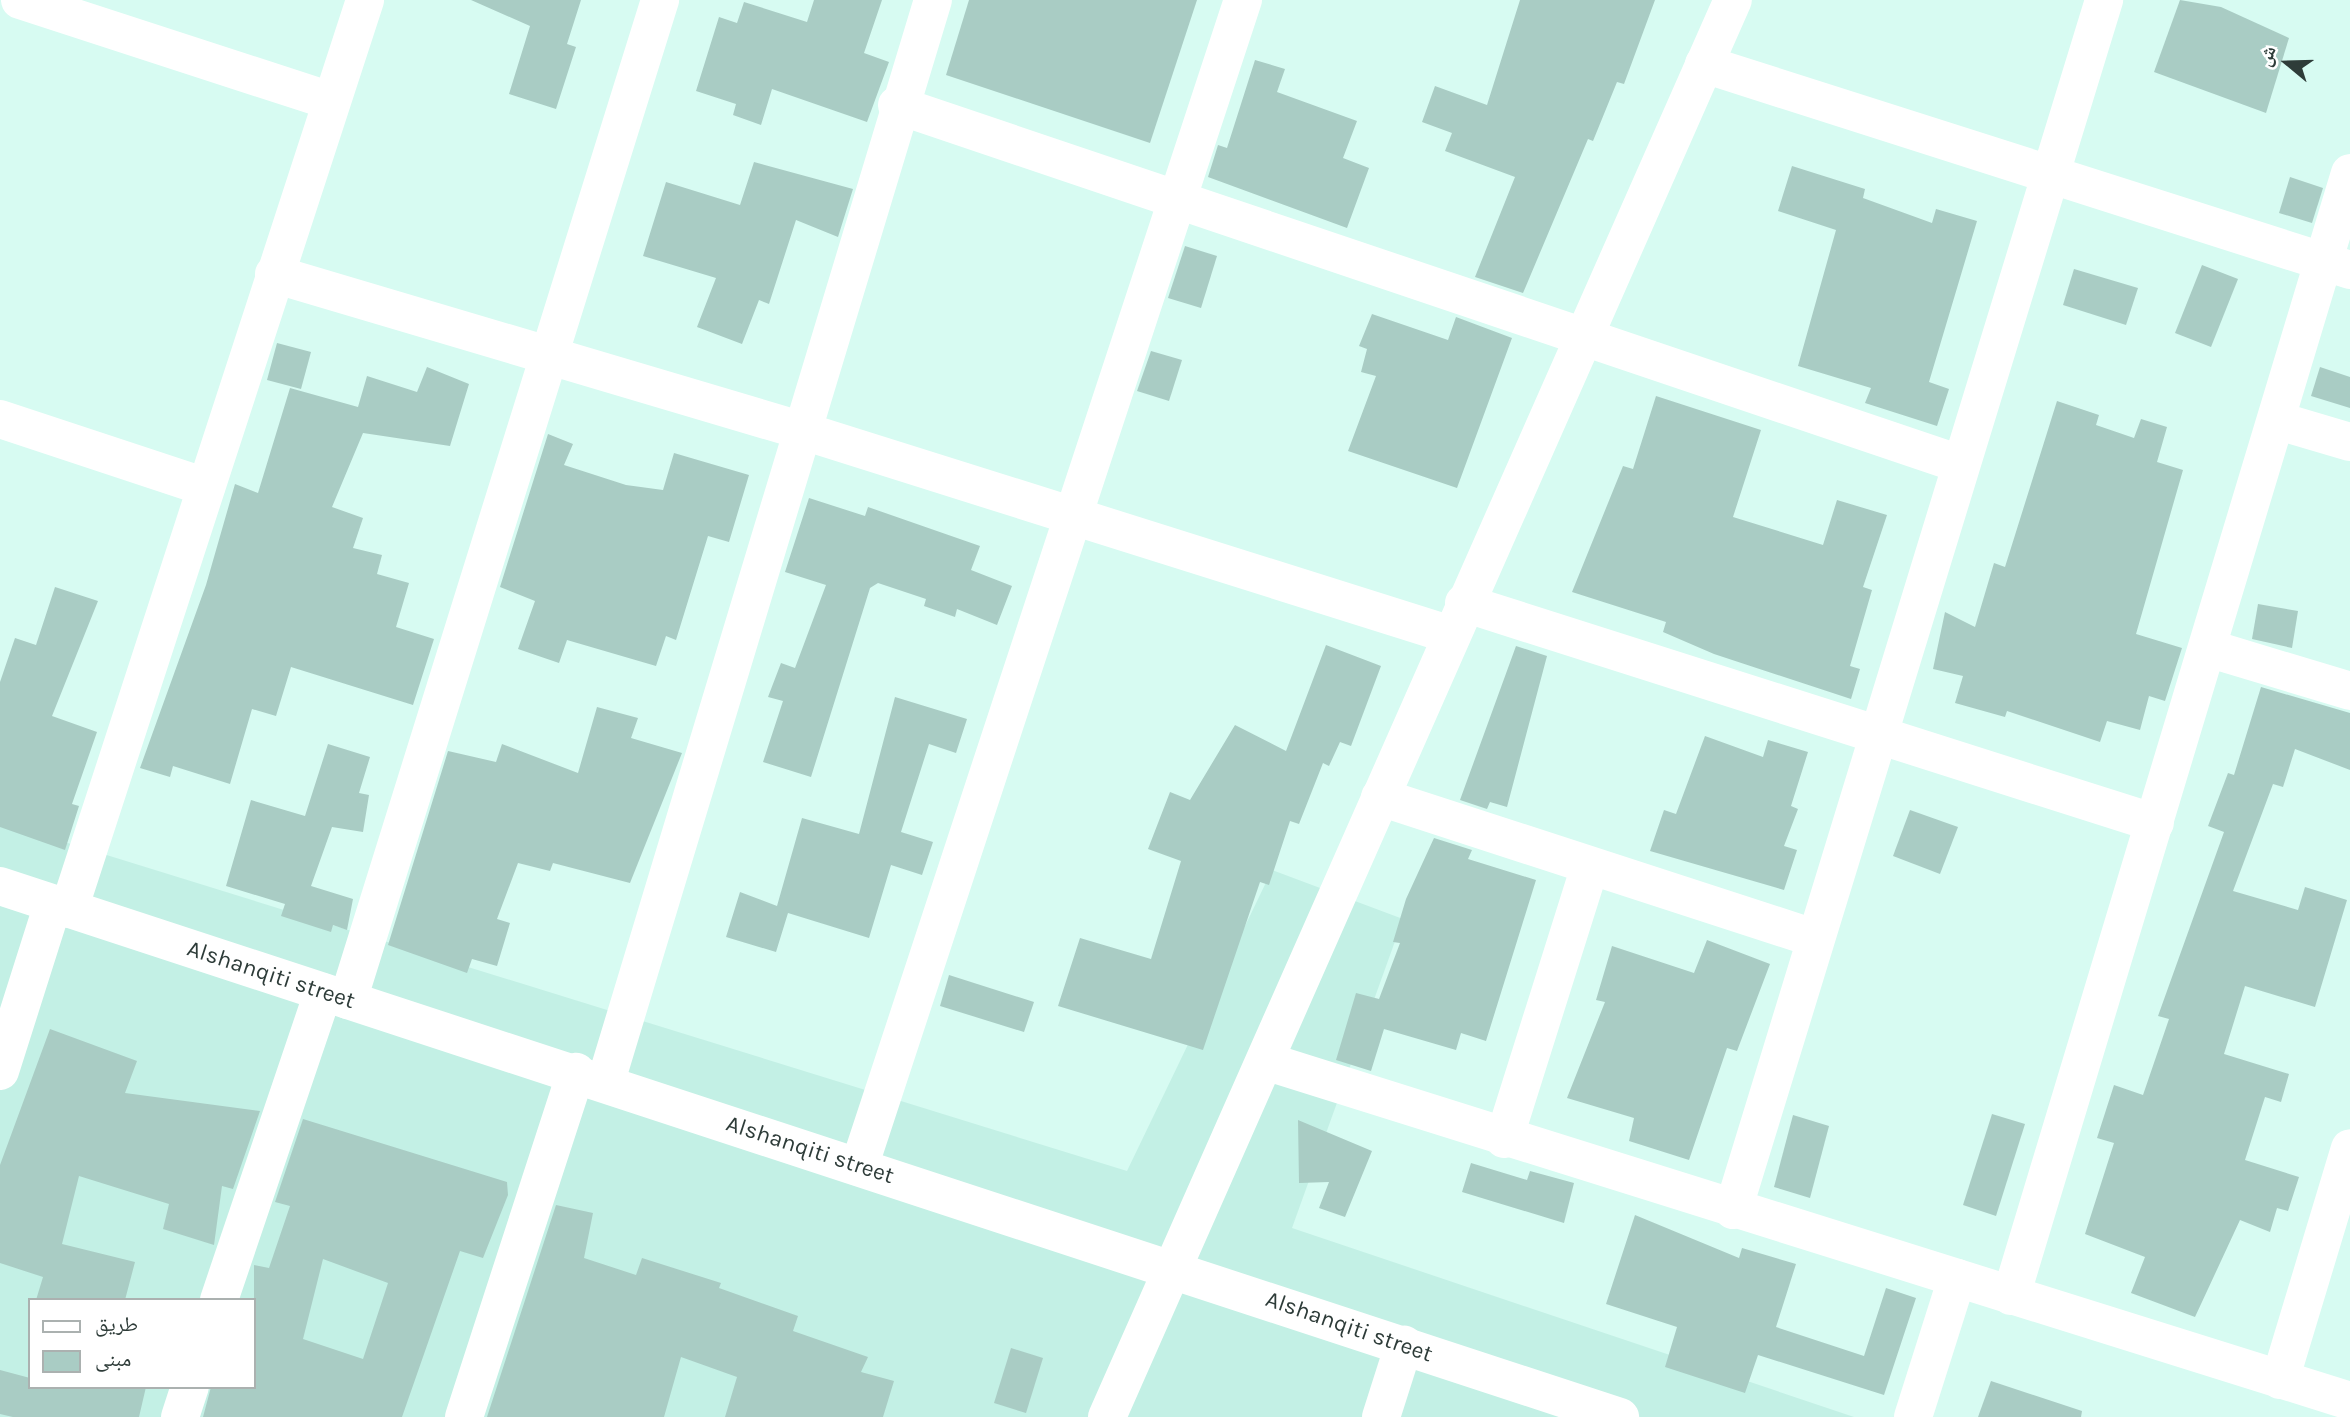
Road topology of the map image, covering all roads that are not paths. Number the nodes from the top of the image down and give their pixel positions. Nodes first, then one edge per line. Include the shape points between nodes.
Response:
1 (20, 0) edge
2 (365, 0) edge
3 (660, 0) edge
4 (933, 0) edge
5 (1244, 0) edge
6 (1733, 0) edge
7 (2104, 0) edge
8 (76, 9) edge
9 (1704, 64) junction
10 (331, 102) junction
11 (897, 105) junction
12 (2350, 173) edge
13 (2049, 175) junction
14 (1176, 202) junction
15 (2337, 266) edge
16 (274, 274) junction
17 (1579, 338) junction
18 (545, 355) junction
19 (0, 419) edge
20 (2279, 421) junction
21 (800, 430) junction
22 (2350, 442) edge
23 (1960, 464) junction
24 (206, 487) junction
25 (1069, 517) junction
26 (1457, 619) junction
27 (2211, 649) junction
28 (2350, 691) edge
29 (1875, 738) junction
30 (1381, 797) junction
31 (2155, 823) junction
32 (1590, 867) junction
33 (0, 886) edge
34 (61, 906) junction
35 (1815, 938) junction
36 (335, 996) junction
37 (1265, 1061) junction
38 (0, 1071) edge
39 (591, 1077) junction
40 (1504, 1139) junction
41 (2350, 1148) edge
42 (859, 1167) junction
43 (1733, 1210) junction
44 (1176, 1268) junction
45 (1956, 1278) junction
46 (2011, 1296) junction
47 (220, 1298) edge
48 (1404, 1345) junction
49 (2280, 1380) junction
50 (189, 1389) edge
51 (2350, 1401) edge
52 (180, 1417) edge
53 (464, 1417) edge
54 (1107, 1417) edge
55 (1381, 1417) edge
56 (1620, 1417) edge
57 (1913, 1417) edge

1 - 8 street
2 - 10 street
3 - 18 street
4 - 11 street
5 - 14 street
6 - 9 street
7 - 13 street
8 - 10 street
9 - 13 street
9 - 17 street
10 - 16 street
11 - 14 street
11 - 21 street
12 - 15 street
13 - 15 street
13 - 23 street
14 - 17 street
14 - 25 street
15 - 20 street
16 - 18 street
16 - 24 street
17 - 23 street
17 - 26 street
18 - 21 street
18 - 36 street
19 - 24 street
20 - 22 street
20 - 27 street
21 - 25 street
21 - 39 street
23 - 29 street
24 - 34 street
25 - 26 street
25 - 42 street
26 - 29 street
26 - 30 street
27 - 28 street
27 - 31 street
29 - 31 street
29 - 35 street
30 - 32 street
30 - 37 street
31 - 46 street
32 - 35 street
32 - 40 street
33 - 34 street, Alshanqiti street
34 - 36 street, Alshanqiti street
34 - 38 street
35 - 43 street
36 - 39 street, Alshanqiti street
36 - 47 street
37 - 40 street
37 - 44 street
39 - 42 street, Alshanqiti street
39 - 53 street
40 - 43 street
41 - 49 street
42 - 44 street, Alshanqiti street
43 - 45 street
44 - 48 street, Alshanqiti street
44 - 54 street
45 - 46 street
45 - 57 street
46 - 49 street
48 - 55 street
48 - 56 street, Alshanqiti street
49 - 51 street
50 - 52 street

